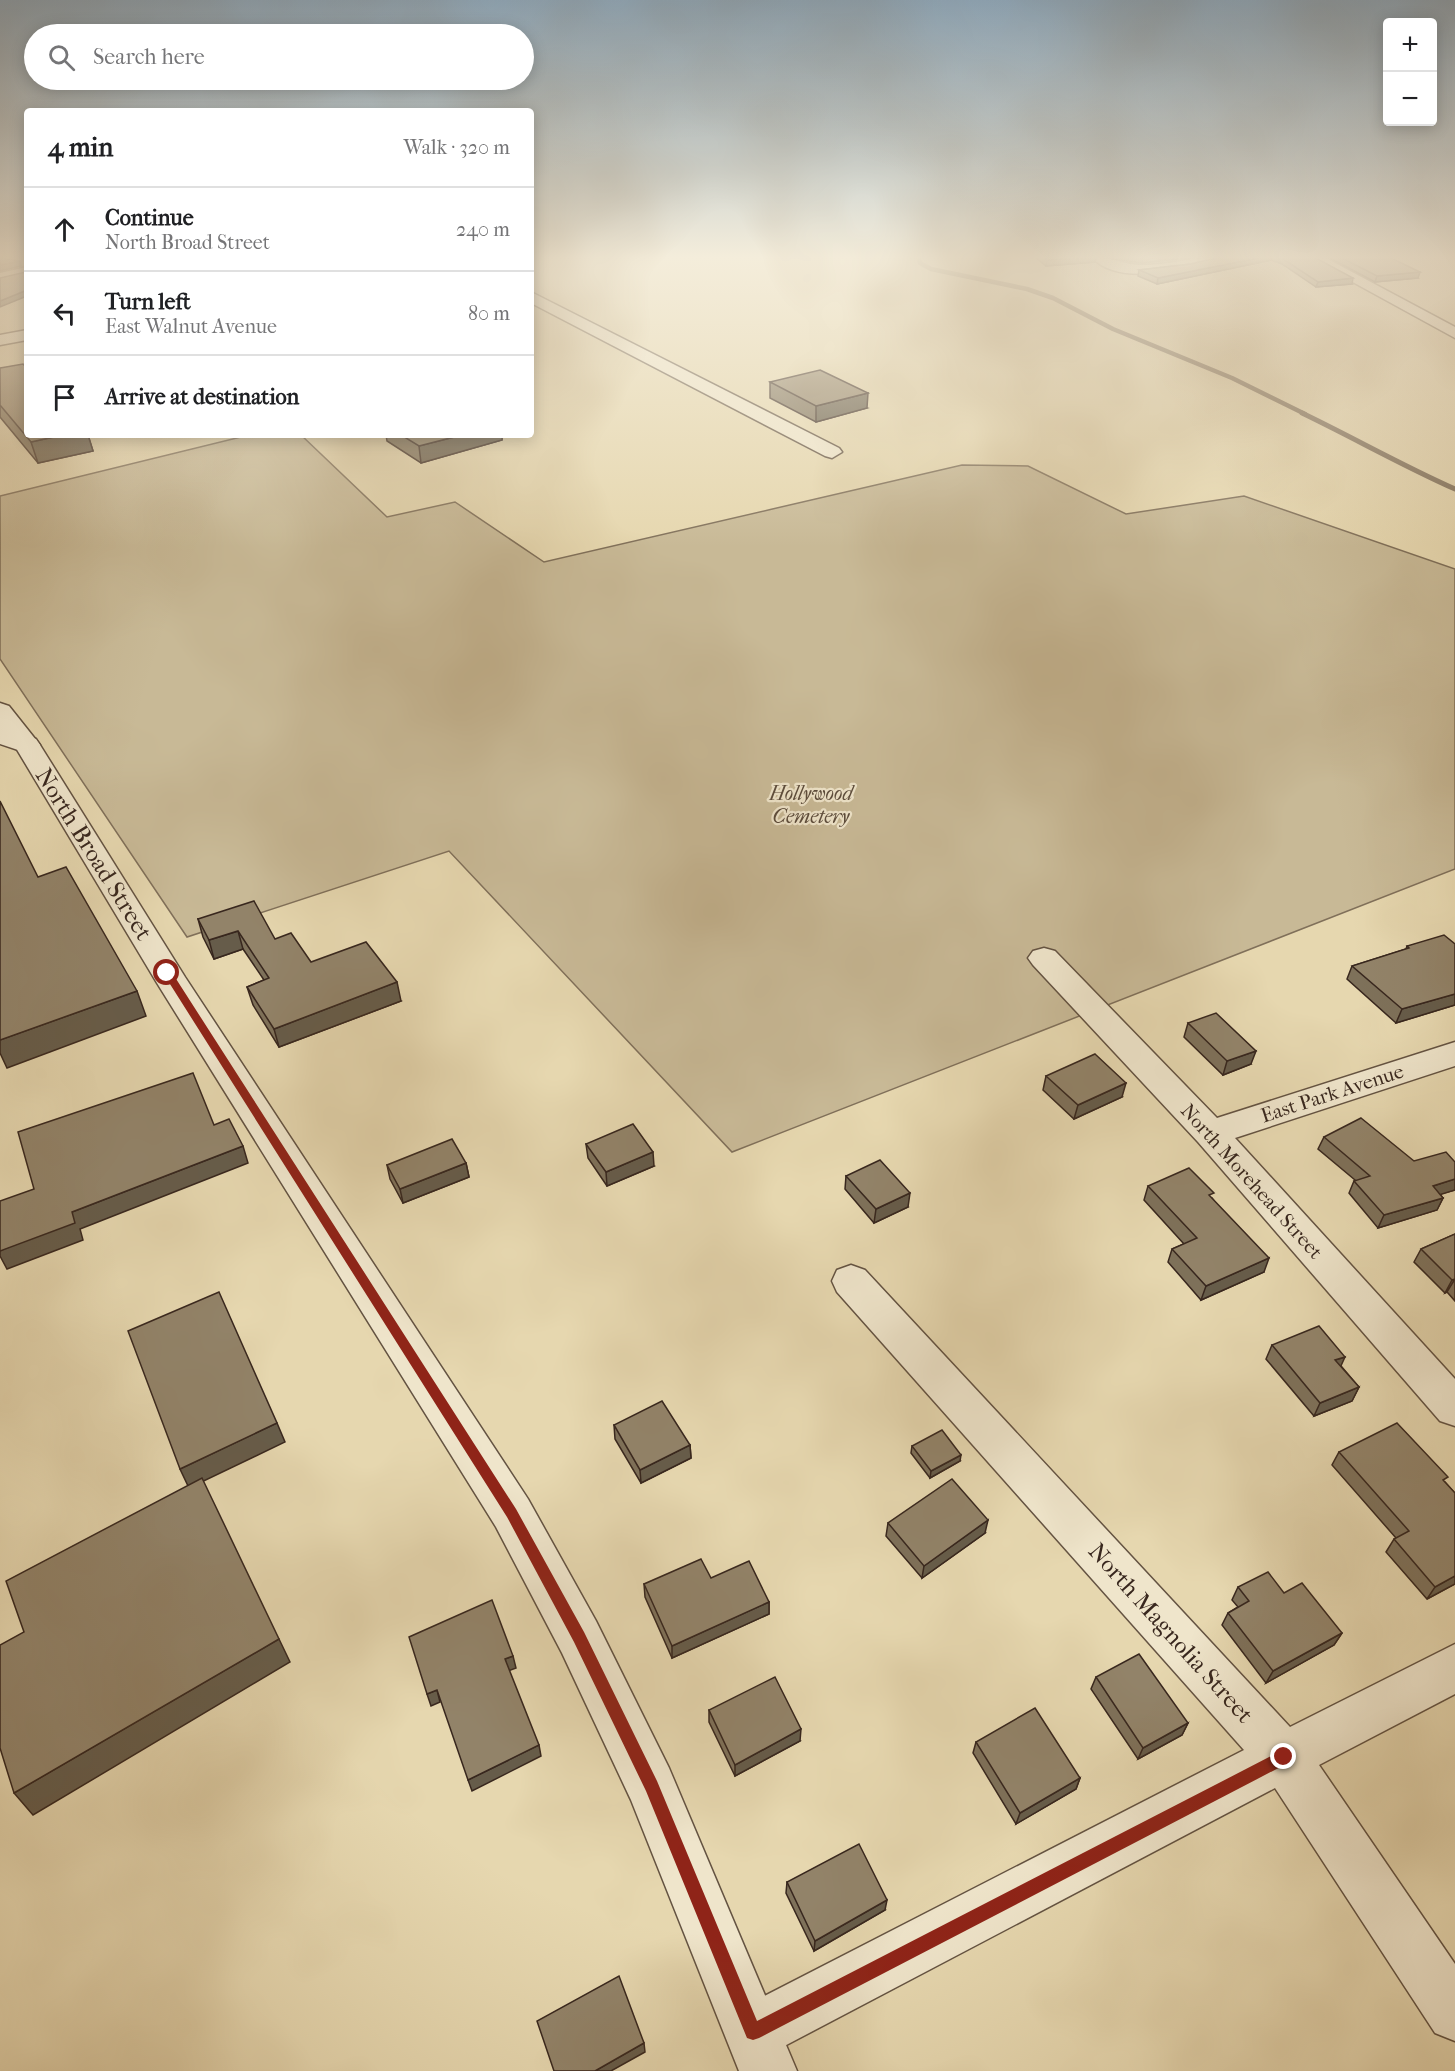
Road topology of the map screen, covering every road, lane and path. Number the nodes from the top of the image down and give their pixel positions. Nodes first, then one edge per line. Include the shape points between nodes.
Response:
1 (641, 354) edge
2 (832, 452) dead end
3 (0, 711) edge
4 (13, 740) edge
5 (1044, 958) dead end
6 (1455, 1054) edge
7 (1210, 1133) junction
8 (851, 1281) dead end
9 (1455, 1408) edge
10 (1455, 1668) edge
11 (1284, 1757) junction
12 (1455, 2013) edge
13 (761, 2051) edge

1 - 2 street
3 - 4 street, North Broad Street
4 - 13 street, North Broad Street via 512,1513 579,1637 651,1786
5 - 7 street, North Morehead Street
6 - 7 street, East Park Avenue
7 - 9 street, North Morehead Street
8 - 11 street, North Magnolia Street
10 - 11 street
11 - 12 street, North Magnolia Street
11 - 13 street

